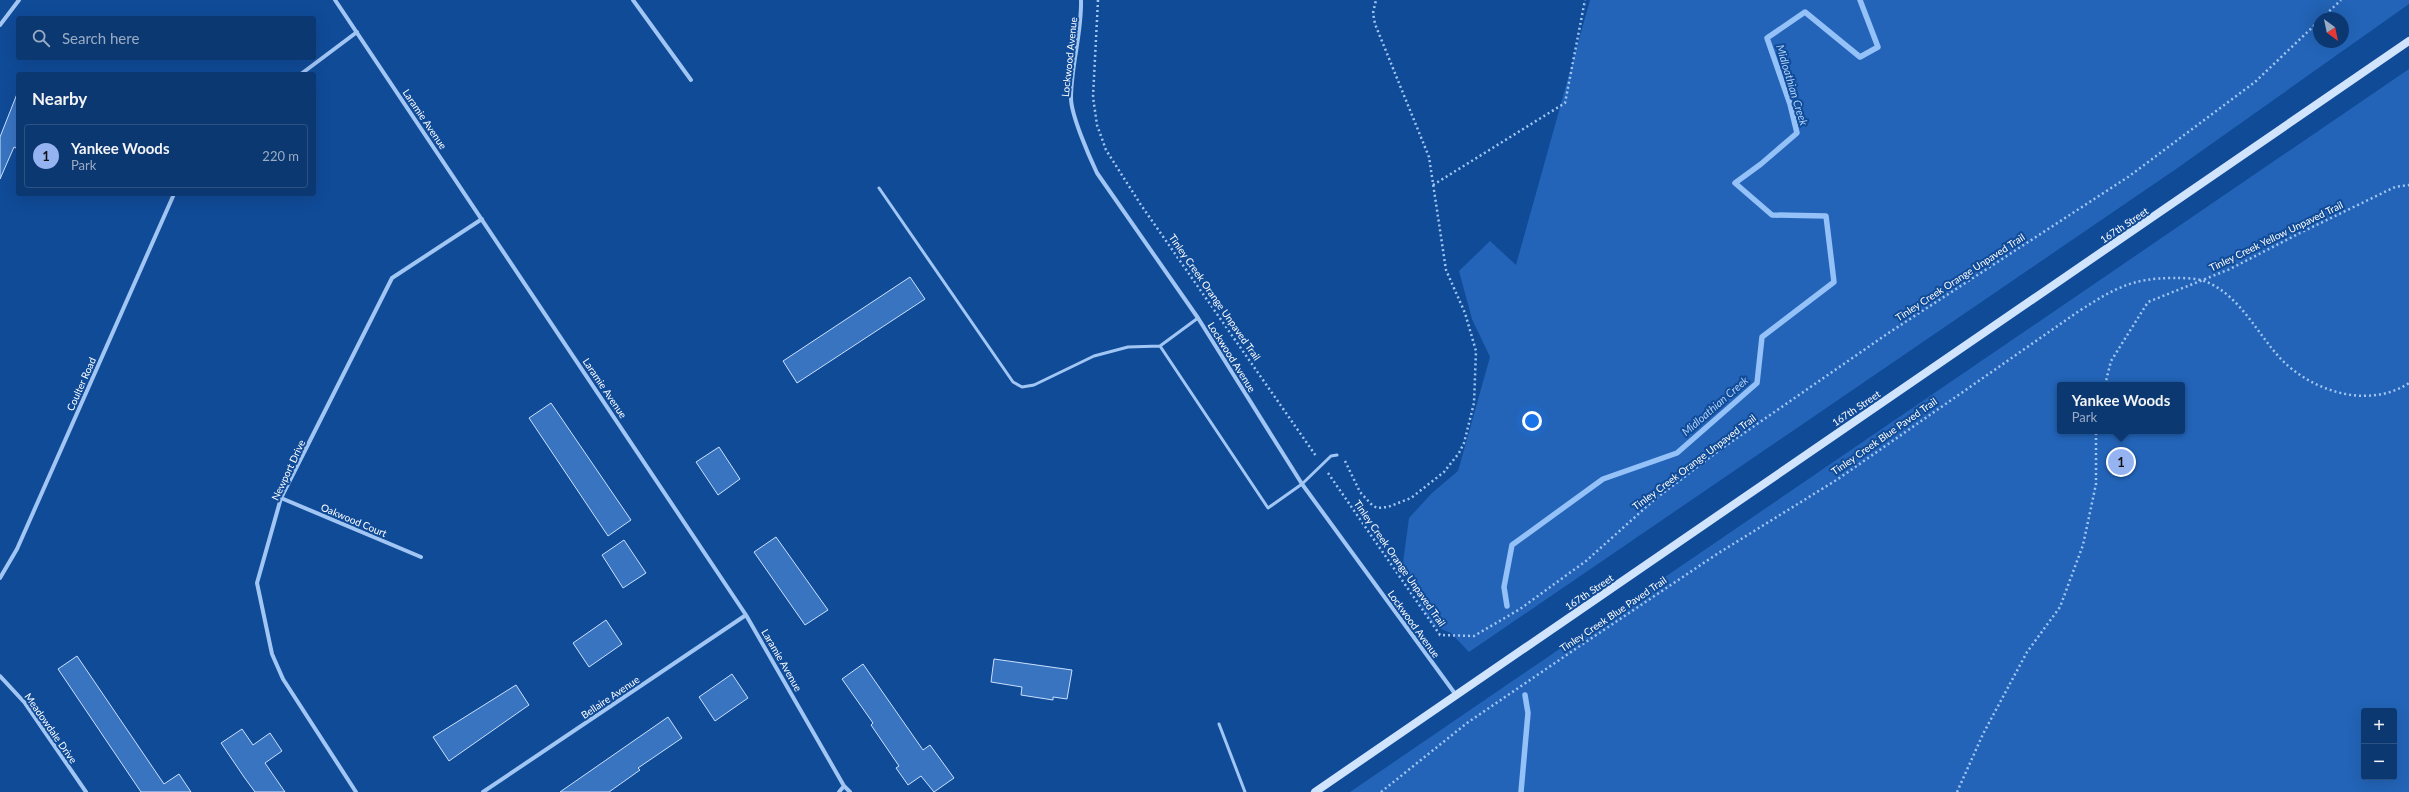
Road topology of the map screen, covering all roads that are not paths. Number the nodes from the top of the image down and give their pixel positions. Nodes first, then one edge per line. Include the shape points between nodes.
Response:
1 (19, 0) edge
2 (335, 0) edge
3 (633, 0) edge
4 (1081, 0) edge
5 (0, 24) edge
6 (357, 32) junction
7 (2409, 41) edge
8 (305, 72) edge
9 (691, 80) dead end
10 (879, 188) dead end
11 (173, 196) edge
12 (482, 219) junction
13 (1198, 318) junction
14 (1160, 346) junction
15 (1337, 455) road end
16 (1302, 484) junction
17 (282, 498) junction
18 (421, 557) dead end
19 (0, 578) edge
20 (746, 615) junction
21 (0, 676) edge
22 (1456, 695) junction
23 (1219, 724) dead end
24 (844, 786) junction
25 (86, 792) edge
26 (356, 792) edge
27 (483, 792) edge
28 (839, 792) edge
29 (850, 792) edge
30 (1245, 792) edge
31 (1315, 792) edge

1 - 5 street
2 - 6 street, Laramie Avenue
3 - 9 street
4 - 13 street, Lockwood Avenue via 1071,99 1085,146 1097,173
6 - 8 street
6 - 12 street, Laramie Avenue
7 - 22 main road, 167th Street
10 - 14 lane via 1013,382 1022,387 1034,385 1094,356 1128,347
11 - 19 street, Coulter Road via 17,549
12 - 17 street, Newport Drive via 392,278
12 - 20 street, Laramie Avenue
13 - 14 lane
13 - 16 street, Lockwood Avenue
14 - 16 lane via 1268,508
15 - 16 lane via 1331,456
16 - 22 street, Lockwood Avenue
17 - 18 street, Oakwood Court
17 - 26 street, Newport Drive via 257,583 272,654 283,679
20 - 24 street, Laramie Avenue
20 - 27 street, Bellaire Avenue
21 - 25 street, Meadowdale Drive via 25,703
22 - 31 main road, 167th Street
23 - 30 lane
24 - 28 street
24 - 29 street, Laramie Avenue

